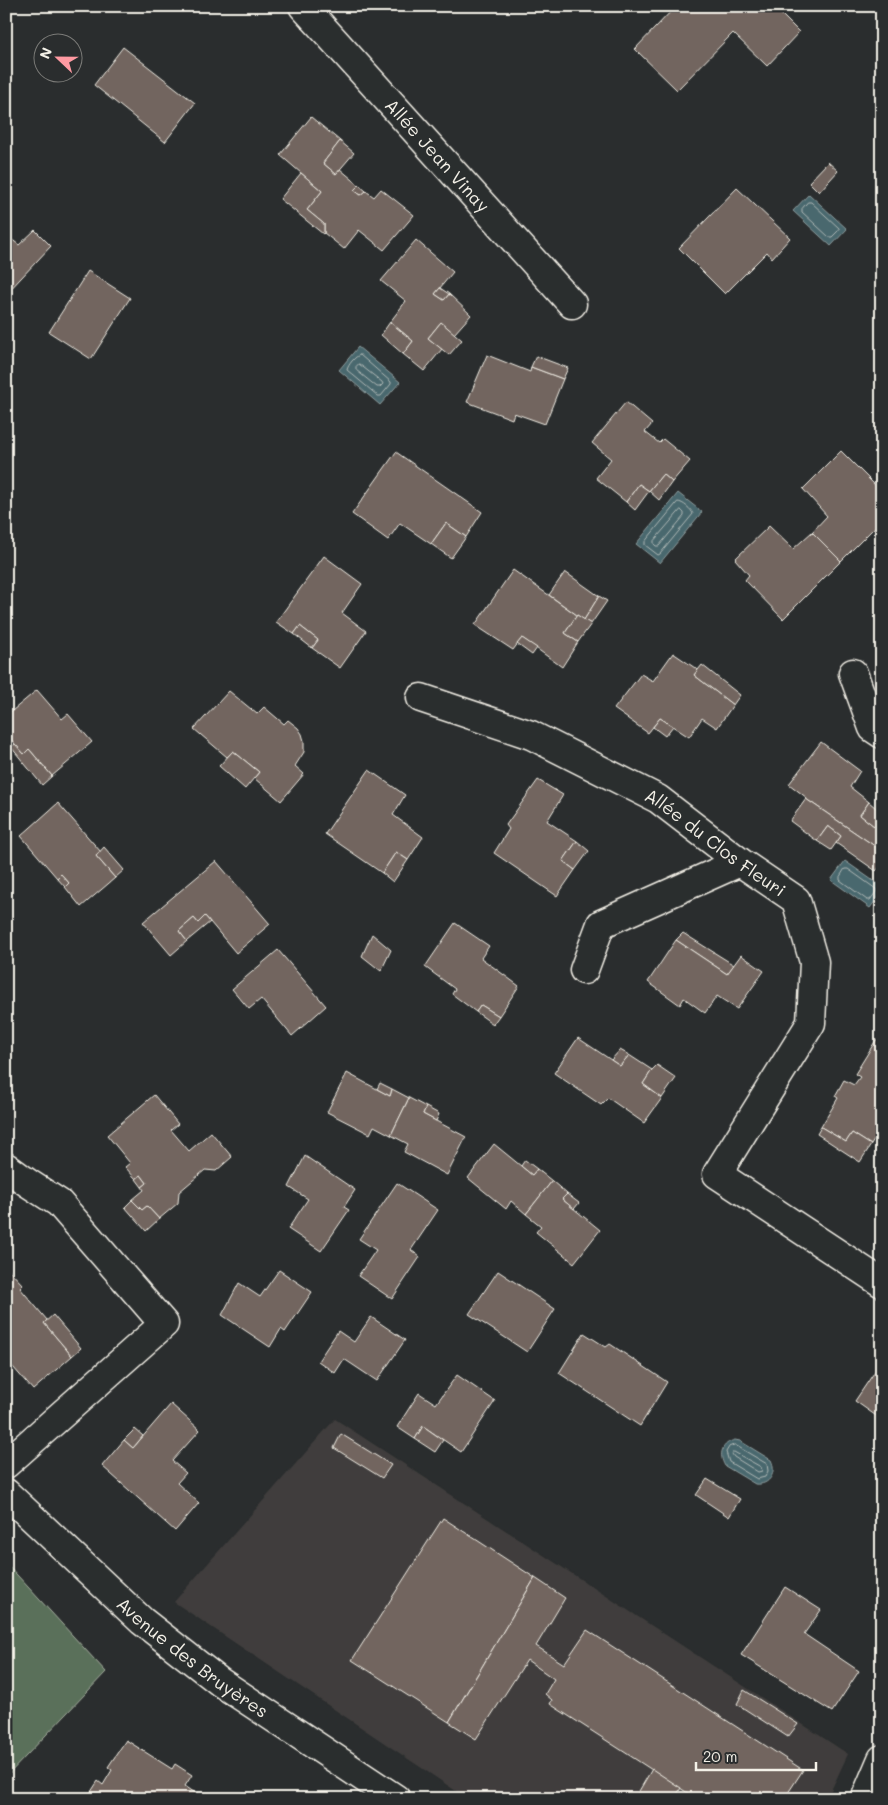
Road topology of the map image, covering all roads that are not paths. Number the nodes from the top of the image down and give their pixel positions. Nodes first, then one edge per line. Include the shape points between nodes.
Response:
1 (302, 6) edge
2 (572, 304) dead end
3 (853, 673) dead end
4 (421, 698) dead end
5 (882, 734) edge
6 (740, 862) junction
7 (584, 970) dead end
8 (6, 1167) edge
9 (882, 1283) edge
10 (6, 1464) edge
11 (6, 1493) edge
12 (882, 1759) edge
13 (396, 1799) edge
14 (865, 1799) edge

1 - 2 street, Allée Jean Vinay
3 - 5 street via 873,728
4 - 6 street, Allée du Clos Fleuri via 530,735 658,799
6 - 7 street via 601,924
6 - 9 street, Allée du Clos Fleuri via 796,900 814,962 811,1023 717,1174
8 - 10 street via 59,1203 164,1324
11 - 13 street, Avenue des Bruyères via 142,1621 220,1682
12 - 14 street

